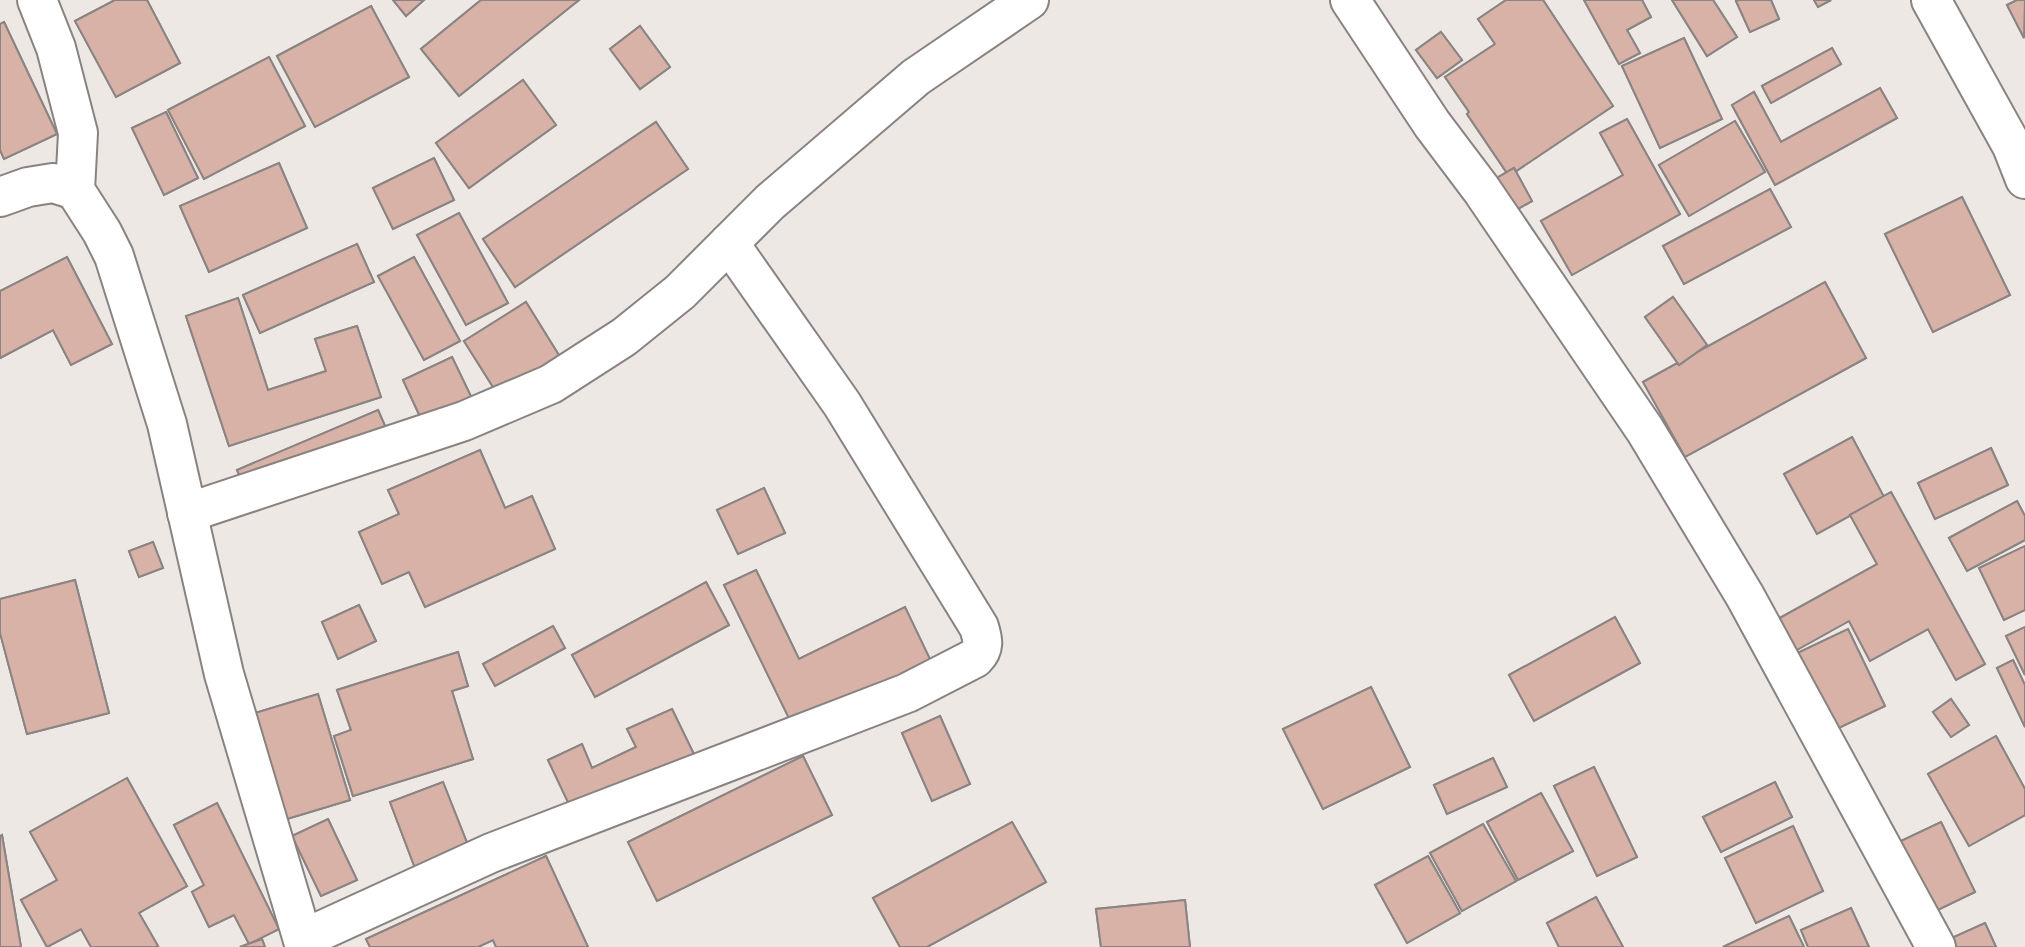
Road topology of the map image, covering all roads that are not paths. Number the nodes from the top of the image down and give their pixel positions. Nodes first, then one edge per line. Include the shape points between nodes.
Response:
1 (37, 0) edge
2 (1029, 0) edge
3 (1350, 0) edge
4 (1931, 0) edge
5 (2025, 179) edge
6 (75, 190) junction
7 (0, 197) edge
8 (729, 243) junction
9 (187, 513) junction
10 (304, 943) edge
11 (1936, 947) edge

1 - 6 street via 56,48 78,133
2 - 8 street via 916,77 769,202
3 - 11 street via 1645,430 1745,596
4 - 5 street via 2012,146
6 - 7 street via 53,183
6 - 9 street via 114,256 167,424
8 - 9 street via 643,322 551,384 464,421
8 - 10 street via 842,404 926,538 979,627 981,652 907,693 491,853
9 - 10 street via 224,674

